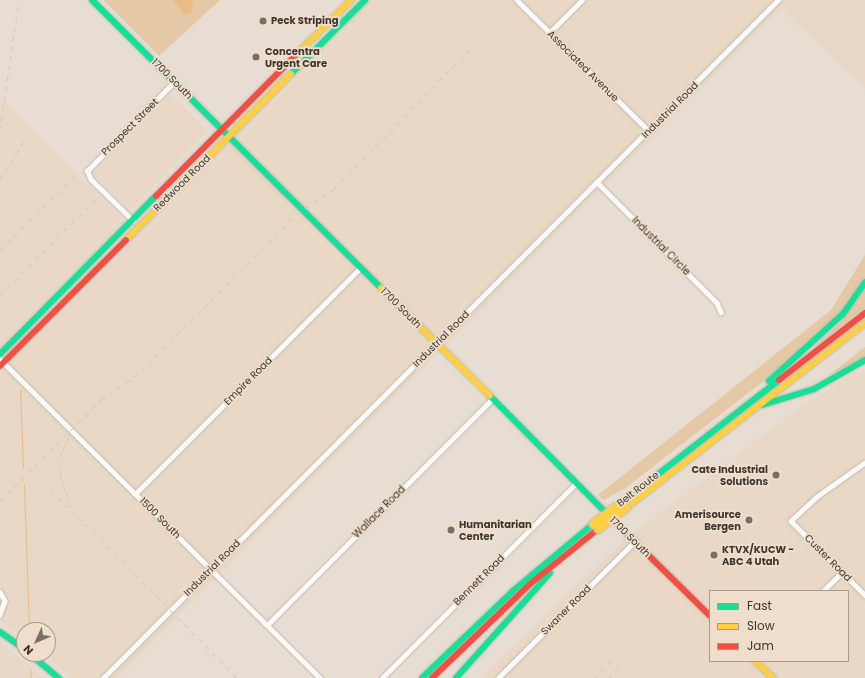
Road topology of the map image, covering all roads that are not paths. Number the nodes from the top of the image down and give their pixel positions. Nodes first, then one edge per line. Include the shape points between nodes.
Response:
1 (92, 0) edge
2 (351, 0) edge
3 (364, 0) edge
4 (517, 0) edge
5 (582, 0) edge
6 (778, 0) edge
7 (550, 32) junction
8 (174, 82) junction
9 (649, 131) junction
10 (226, 134) junction
11 (598, 182) junction
12 (133, 221) junction
13 (360, 268) junction
14 (865, 282) edge
15 (721, 312) dead end
16 (865, 313) edge
17 (865, 323) edge
18 (436, 343) junction
19 (0, 354) edge
20 (865, 360) edge
21 (1, 362) edge
22 (492, 399) junction
23 (754, 408) junction
24 (723, 423) junction
25 (865, 463) edge
26 (576, 483) junction
27 (135, 494) junction
28 (624, 505) junction
29 (595, 527) junction
30 (635, 541) junction
31 (568, 553) junction
32 (211, 569) junction
33 (842, 572) junction
34 (824, 590) edge
35 (0, 592) edge
36 (865, 595) edge
37 (0, 615) edge
38 (709, 615) edge
39 (267, 625) junction
40 (0, 632) edge
41 (16, 643) edge
42 (40, 662) edge
43 (756, 662) edge
44 (59, 678) edge
45 (103, 678) edge
46 (320, 678) edge
47 (382, 678) edge
48 (421, 678) edge
49 (432, 678) edge
50 (456, 678) edge
51 (498, 678) edge
52 (773, 678) edge

1 - 8 main road, 1700 South
2 - 10 main road, Redwood Road
3 - 10 main road, Redwood Road
4 - 7 street, Associated Avenue
5 - 7 street
6 - 9 street, Industrial Road
7 - 9 street, Associated Avenue
8 - 10 main road, 1700 South
8 - 12 street, Prospect Street via 87,173
9 - 11 street, Industrial Road
10 - 12 main road, Redwood Road
10 - 13 main road, 1700 South
10 - 21 main road, Redwood Road
11 - 15 street, Industrial Circle via 717,303
11 - 18 street, Industrial Road
12 - 19 main road, Redwood Road
13 - 18 main road, 1700 South
13 - 27 street, Empire Road
14 - 24 main road via 843,314 822,335
16 - 24 main road, Belt Route
17 - 23 main road, Belt Route
18 - 22 main road, 1700 South
18 - 32 street, Industrial Road
20 - 23 main road via 814,389
21 - 27 street, 1500 South
22 - 26 main road, 1700 South
22 - 39 street, Wallace Road
23 - 28 main road, Belt Route
24 - 28 main road, Belt Route
25 - 33 street, Custer Road via 817,497 791,521
26 - 30 main road, 1700 South
26 - 47 street, Bennett Road
27 - 32 street, 1500 South
28 - 29 main road, Belt Route, bridge
29 - 31 main road, Belt Route
29 - 48 main road, Belt Route via 514,590
30 - 38 main road, 1700 South
30 - 51 street, Swaner Road
31 - 49 main road, Belt Route via 486,625
31 - 50 main road
32 - 39 street, 1500 South
32 - 45 street, Industrial Road
33 - 34 street
33 - 36 street, Custer Road
35 - 37 street via 5,601
39 - 46 street, 1500 South
40 - 41 main road
42 - 44 main road
43 - 52 main road

